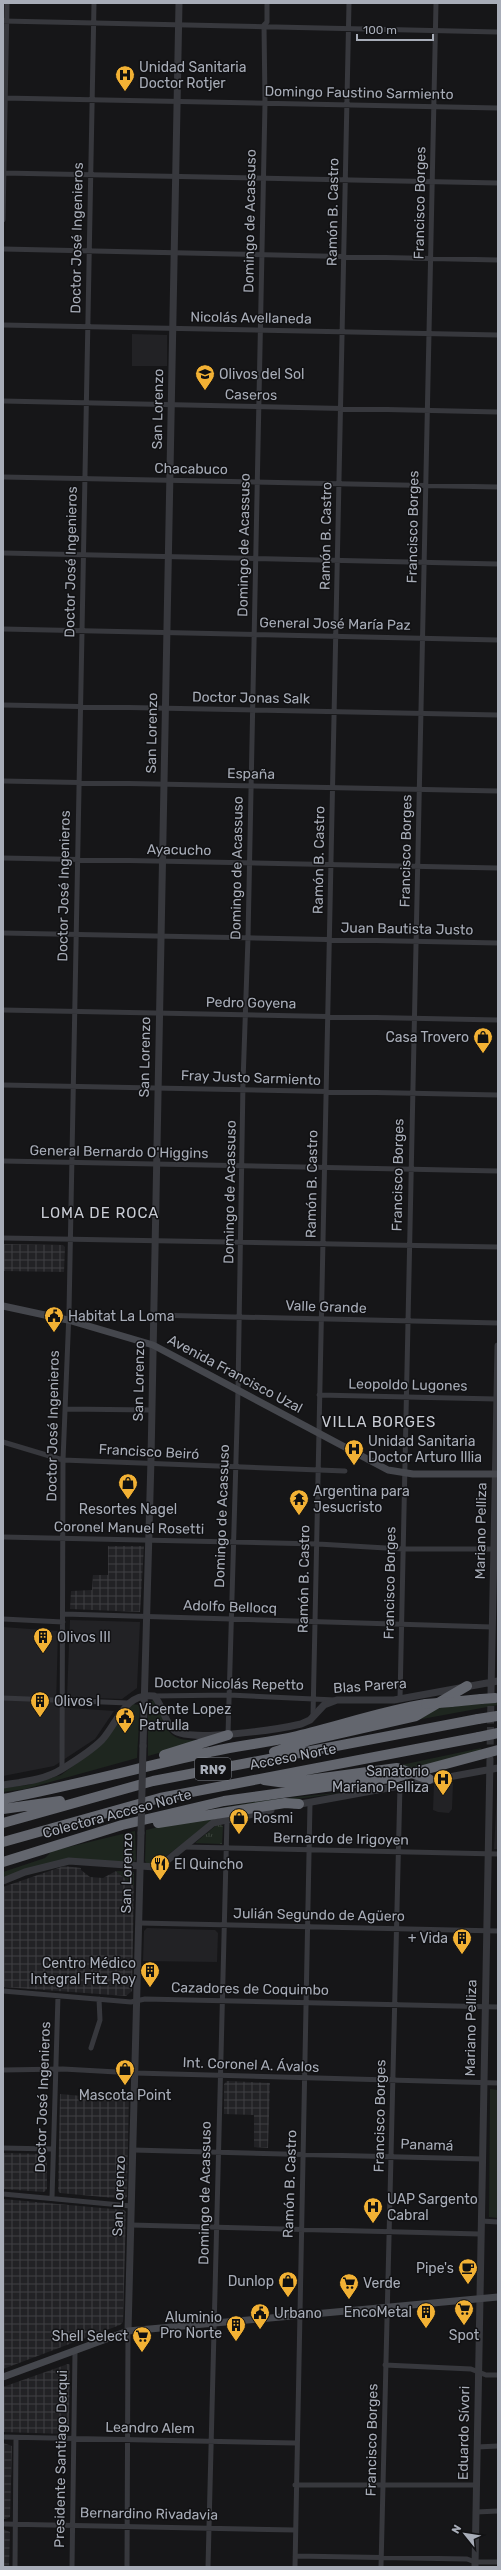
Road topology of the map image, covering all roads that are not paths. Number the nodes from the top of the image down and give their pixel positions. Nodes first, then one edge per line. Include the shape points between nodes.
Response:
1 (7, 3) edge
2 (94, 3) edge
3 (179, 3) edge
4 (267, 3) edge
5 (349, 3) edge
6 (436, 3) edge
7 (5, 22) edge
8 (94, 23) junction
9 (179, 25) junction
10 (264, 25) junction
11 (348, 28) junction
12 (436, 30) junction
13 (498, 32) edge
14 (5, 98) edge
15 (93, 100) junction
16 (177, 102) junction
17 (265, 103) junction
18 (347, 105) junction
19 (434, 107) junction
20 (498, 108) edge
21 (4, 173) edge
22 (90, 175) junction
23 (176, 177) junction
24 (263, 179) junction
25 (345, 180) junction
26 (433, 182) junction
27 (498, 183) edge
28 (3, 220) edge
29 (3, 248) edge
30 (90, 250) junction
31 (174, 253) junction
32 (262, 254) junction
33 (344, 256) junction
34 (431, 258) junction
35 (498, 260) edge
36 (3, 325) edge
37 (88, 327) junction
38 (173, 328) junction
39 (260, 330) junction
40 (342, 332) junction
41 (429, 334) junction
42 (498, 335) edge
43 (3, 401) edge
44 (86, 403) junction
45 (171, 404) junction
46 (258, 408) junction
47 (340, 408) junction
48 (428, 410) junction
49 (498, 412) edge
50 (3, 477) edge
51 (85, 479) junction
52 (170, 481) junction
53 (257, 482) junction
54 (339, 484) junction
55 (426, 485) junction
56 (498, 487) edge
57 (3, 553) edge
58 (83, 554) junction
59 (168, 556) junction
60 (254, 558) junction
61 (337, 560) junction
62 (424, 562) junction
63 (498, 564) edge
64 (3, 629) edge
65 (81, 630) junction
66 (167, 632) junction
67 (254, 635) junction
68 (336, 636) junction
69 (422, 637) junction
70 (498, 640) edge
71 (3, 705) edge
72 (79, 706) junction
73 (165, 708) junction
74 (253, 710) junction
75 (334, 712) junction
76 (421, 713) junction
77 (498, 715) edge
78 (3, 781) edge
79 (78, 783) junction
80 (164, 784) junction
81 (251, 786) junction
82 (332, 787) junction
83 (419, 789) junction
84 (498, 791) edge
85 (3, 858) edge
86 (77, 860) junction
87 (162, 861) junction
88 (249, 863) junction
89 (331, 865) junction
90 (417, 866) junction
91 (498, 868) edge
92 (3, 933) edge
93 (76, 934) junction
94 (160, 937) junction
95 (248, 938) junction
96 (329, 939) junction
97 (416, 941) junction
98 (498, 943) edge
99 (3, 1010) edge
100 (74, 1011) junction
101 (159, 1013) junction
102 (244, 1015) junction
103 (328, 1016) junction
104 (414, 1018) junction
105 (498, 1020) edge
106 (3, 1085) edge
107 (72, 1087) junction
108 (158, 1087) junction
109 (242, 1089) junction
110 (327, 1092) junction
111 (412, 1093) junction
112 (498, 1095) edge
113 (3, 1161) edge
114 (71, 1163) junction
115 (156, 1164) junction
116 (243, 1166) junction
117 (324, 1168) junction
118 (411, 1169) junction
119 (498, 1171) edge
120 (3, 1238) edge
121 (70, 1240) junction
122 (155, 1241) junction
123 (241, 1242) junction
124 (323, 1243) junction
125 (409, 1245) junction
126 (498, 1247) edge
127 (3, 1306) edge
128 (153, 1315) junction
129 (240, 1317) junction
130 (321, 1319) junction
131 (68, 1320) junction
132 (407, 1321) junction
133 (498, 1323) edge
134 (153, 1346) junction
135 (498, 1346) edge
136 (238, 1390) junction
137 (319, 1396) junction
138 (406, 1396) junction
139 (496, 1399) junction
140 (65, 1409) junction
141 (152, 1410) junction
142 (319, 1433) junction
143 (3, 1442) edge
144 (63, 1460) junction
145 (151, 1465) junction
146 (236, 1468) junction
147 (318, 1470) junction
148 (345, 1471) dead end
149 (404, 1474) junction
150 (496, 1474) junction
151 (3, 1537) edge
152 (65, 1539) junction
153 (148, 1540) junction
154 (234, 1542) junction
155 (318, 1544) junction
156 (403, 1549) junction
157 (494, 1549) junction
158 (495, 1603) edge
159 (64, 1614) junction
160 (146, 1616) junction
161 (231, 1618) junction
162 (3, 1619) edge
163 (64, 1622) junction
164 (315, 1622) junction
165 (402, 1624) junction
166 (492, 1627) junction
167 (494, 1681) edge
168 (467, 1686) junction
169 (229, 1695) junction
170 (145, 1696) junction
171 (154, 1696) junction
172 (495, 1696) edge
173 (3, 1698) edge
174 (314, 1698) junction
175 (400, 1699) junction
176 (337, 1700) junction
177 (63, 1701) junction
178 (128, 1703) junction
179 (497, 1716) edge
180 (313, 1717) junction
181 (498, 1733) edge
182 (228, 1735) junction
183 (498, 1750) edge
184 (490, 1759) tunnel mouth
185 (234, 1764) junction
186 (498, 1768) edge
187 (62, 1769) junction
188 (489, 1769) junction
189 (98, 1778) junction
190 (256, 1779) junction
191 (429, 1779) junction
192 (399, 1781) junction
193 (3, 1785) edge
194 (3, 1796) edge
195 (18, 1796) junction
196 (88, 1798) junction
197 (3, 1799) edge
198 (305, 1803) junction
199 (3, 1808) edge
200 (227, 1819) junction
201 (3, 1823) edge
202 (30, 1834) junction
203 (3, 1842) edge
204 (60, 1843) junction
205 (183, 1847) junction
206 (226, 1848) junction
207 (3, 1850) edge
208 (310, 1850) junction
209 (398, 1852) junction
210 (487, 1854) junction
211 (498, 1854) edge
212 (3, 1862) edge
213 (141, 1867) junction
214 (3, 1881) edge
215 (139, 1923) junction
216 (224, 1924) junction
217 (309, 1926) junction
218 (396, 1929) junction
219 (486, 1930) junction
220 (498, 1931) edge
221 (3, 1991) edge
222 (58, 1996) junction
223 (99, 1999) junction
224 (138, 2000) junction
225 (222, 2000) junction
226 (306, 2003) junction
227 (394, 2004) junction
228 (484, 2007) junction
229 (498, 2007) edge
230 (91, 2048) dead end
231 (3, 2070) edge
232 (56, 2070) junction
233 (135, 2073) junction
234 (220, 2076) junction
235 (305, 2078) junction
236 (392, 2081) junction
237 (482, 2082) junction
238 (498, 2083) edge
239 (3, 2148) edge
240 (52, 2149) junction
241 (133, 2150) junction
242 (218, 2153) junction
243 (303, 2155) junction
244 (391, 2156) junction
245 (481, 2159) junction
246 (3, 2194) edge
247 (52, 2198) junction
248 (131, 2206) junction
249 (481, 2221) junction
250 (498, 2222) edge
251 (130, 2225) junction
252 (216, 2228) junction
253 (300, 2229) junction
254 (389, 2232) junction
255 (480, 2234) junction
256 (498, 2297) edge
257 (480, 2298) junction
258 (387, 2306) junction
259 (298, 2314) junction
260 (214, 2323) junction
261 (128, 2331) junction
262 (75, 2351) junction
263 (385, 2365) junction
264 (478, 2372) junction
265 (498, 2374) edge
266 (3, 2377) edge
267 (3, 2438) edge
268 (16, 2438) junction
269 (73, 2439) junction
270 (127, 2440) junction
271 (211, 2441) junction
272 (296, 2443) junction
273 (498, 2446) edge
274 (477, 2447) junction
275 (295, 2485) junction
276 (383, 2485) junction
277 (477, 2485) junction
278 (498, 2511) edge
279 (476, 2512) junction
280 (3, 2524) edge
281 (73, 2524) junction
282 (16, 2525) junction
283 (128, 2525) junction
284 (209, 2527) junction
285 (295, 2530) junction
286 (295, 2556) junction
287 (381, 2559) junction
288 (498, 2562) edge
289 (475, 2565) edge
290 (15, 2567) edge
291 (72, 2567) edge
292 (127, 2567) edge
293 (208, 2567) edge
294 (295, 2567) edge
295 (381, 2567) edge

1 - 7 street
2 - 8 street, Doctor José Ingenieros
3 - 9 street, San Lorenzo
4 - 10 street, Domingo de Acassuso via 267,22
5 - 11 street, Ramón B. Castro
6 - 12 street, Francisco Borges
7 - 8 street
7 - 14 street
8 - 9 street
8 - 15 street, Doctor José Ingenieros
9 - 10 street
9 - 16 street, San Lorenzo
10 - 11 street
10 - 17 street, Domingo de Acassuso
11 - 12 street
11 - 18 street, Ramón B. Castro
12 - 13 street
12 - 19 street, Francisco Borges
14 - 15 street, Domingo Faustino Sarmiento
14 - 21 street
15 - 16 street, Domingo Faustino Sarmiento
15 - 22 street, Doctor José Ingenieros
16 - 17 street, Domingo Faustino Sarmiento
16 - 23 street, San Lorenzo
17 - 18 street, Domingo Faustino Sarmiento
17 - 24 street, Domingo de Acassuso
18 - 19 street, Domingo Faustino Sarmiento
18 - 25 street, Ramón B. Castro
19 - 20 street, Domingo Faustino Sarmiento
19 - 26 street, Francisco Borges
21 - 22 street
21 - 28 street
22 - 23 street
22 - 30 street, Doctor José Ingenieros
23 - 24 street
23 - 31 street, San Lorenzo
24 - 25 street
24 - 32 street, Domingo de Acassuso
25 - 26 street
25 - 33 street, Ramón B. Castro
26 - 27 street
26 - 34 street, Francisco Borges
29 - 30 street
30 - 31 street
30 - 37 street, Doctor José Ingenieros
31 - 32 street
31 - 38 street, San Lorenzo
32 - 33 street
32 - 39 street, Domingo de Acassuso
33 - 34 street
33 - 40 street, Ramón B. Castro
34 - 35 street
34 - 41 street, Francisco Borges
36 - 37 street, Nicolás Avellaneda
37 - 38 street, Nicolás Avellaneda
37 - 44 street, Doctor José Ingenieros
38 - 39 street, Nicolás Avellaneda
38 - 45 street, San Lorenzo
39 - 40 street, Nicolás Avellaneda
39 - 46 street, Domingo de Acassuso
40 - 41 street, Nicolás Avellaneda
40 - 47 street, Ramón B. Castro
41 - 42 street, Nicolás Avellaneda
41 - 48 street, Francisco Borges
43 - 44 street, Caseros
44 - 45 street, Caseros
44 - 51 street, Doctor José Ingenieros
45 - 46 street, Caseros
45 - 52 street, San Lorenzo
46 - 47 street, Caseros
46 - 53 street, Domingo de Acassuso
47 - 48 street, Caseros
47 - 54 street, Ramón B. Castro
48 - 49 street, Caseros
48 - 55 street, Francisco Borges
50 - 51 street, Chacabuco
51 - 52 street, Chacabuco
51 - 58 street, Doctor José Ingenieros
52 - 53 street, Chacabuco
52 - 59 street, San Lorenzo
53 - 54 street, Chacabuco
53 - 60 street, Domingo de Acassuso
54 - 55 street, Chacabuco
54 - 61 street, Ramón B. Castro
55 - 56 street, Chacabuco
55 - 62 street, Francisco Borges
57 - 58 street
58 - 59 street
58 - 65 street, Doctor José Ingenieros
59 - 60 street
59 - 66 street, San Lorenzo
60 - 61 street
60 - 67 street, Domingo de Acassuso
61 - 62 street
61 - 68 street, Ramón B. Castro
62 - 63 street
62 - 69 street, Francisco Borges
64 - 65 street, General José María Paz
65 - 66 street, General José María Paz
65 - 72 street, Doctor José Ingenieros
66 - 67 street, General José María Paz
66 - 73 street, San Lorenzo
67 - 68 street, General José María Paz
67 - 74 street, Domingo de Acassuso
68 - 69 street, General José María Paz
68 - 75 street, Ramón B. Castro
69 - 70 street, General José María Paz
69 - 76 street, Francisco Borges
71 - 72 street, Doctor Jonas Salk
72 - 73 street, Doctor Jonas Salk
72 - 79 street, Doctor José Ingenieros
73 - 74 street, Doctor Jonas Salk
73 - 80 street, San Lorenzo
74 - 75 street, Doctor Jonas Salk
74 - 81 street, Domingo de Acassuso
75 - 76 street, Doctor Jonas Salk
75 - 82 street, Ramón B. Castro
76 - 77 street, Doctor Jonas Salk
76 - 83 street, Francisco Borges
78 - 79 street, España
79 - 80 street, España
79 - 86 street, Doctor José Ingenieros
80 - 81 street, España
80 - 87 street, San Lorenzo
81 - 82 street, España
81 - 88 street, Domingo de Acassuso
82 - 83 street, España
82 - 89 street, Ramón B. Castro
83 - 84 street, España
83 - 90 street, Francisco Borges
85 - 86 street, Ayacucho
86 - 87 street, Ayacucho
86 - 93 street, Doctor José Ingenieros
87 - 88 street, Ayacucho
87 - 94 street, San Lorenzo
88 - 89 street, Ayacucho
88 - 95 street, Domingo de Acassuso
89 - 90 street, Ayacucho
89 - 96 street, Ramón B. Castro
90 - 91 street, Ayacucho
90 - 97 street, Francisco Borges
92 - 93 street, Juan Bautista Justo
93 - 94 street, Juan Bautista Justo
93 - 100 street, Doctor José Ingenieros
94 - 95 street, Juan Bautista Justo
94 - 101 street, San Lorenzo
95 - 96 street, Juan Bautista Justo
95 - 102 street, Domingo de Acassuso
96 - 97 street, Juan Bautista Justo
96 - 103 street, Ramón B. Castro
97 - 98 street, Juan Bautista Justo
97 - 104 street, Francisco Borges
99 - 100 street, Pedro Goyena
100 - 101 street, Pedro Goyena
100 - 107 street, Doctor José Ingenieros
101 - 102 street, Pedro Goyena
101 - 108 street, San Lorenzo
102 - 103 street, Pedro Goyena
102 - 109 street, Domingo de Acassuso
103 - 104 street, Pedro Goyena
103 - 110 street, Ramón B. Castro
104 - 105 street, Pedro Goyena
104 - 111 street, Francisco Borges
106 - 107 street, Fray Justo Sarmiento
107 - 108 street, Fray Justo Sarmiento
107 - 114 street, Doctor José Ingenieros
108 - 109 street, Fray Justo Sarmiento
108 - 115 street, San Lorenzo
109 - 110 street, Fray Justo Sarmiento
109 - 116 street, Domingo de Acassuso
110 - 111 street, Fray Justo Sarmiento
110 - 117 street, Ramón B. Castro
111 - 112 street, Fray Justo Sarmiento
111 - 118 street, Francisco Borges
113 - 114 street, General Bernardo O'Higgins
114 - 115 street, General Bernardo O'Higgins
114 - 121 street, Doctor José Ingenieros
115 - 116 street, General Bernardo O'Higgins
115 - 122 street, San Lorenzo
116 - 117 street, General Bernardo O'Higgins
116 - 123 street, Domingo de Acassuso
117 - 118 street, General Bernardo O'Higgins
117 - 124 street, Ramón B. Castro
118 - 119 street, General Bernardo O'Higgins
118 - 125 street, Francisco Borges
120 - 121 street
121 - 122 street
121 - 131 street, Doctor José Ingenieros
122 - 123 street
122 - 128 street, San Lorenzo
123 - 124 street
123 - 129 street, Domingo de Acassuso
124 - 125 street
124 - 130 street, Ramón B. Castro
125 - 126 street
125 - 132 street, Francisco Borges
127 - 131 main road, Avenida Francisco Uzal
128 - 129 street, Valle Grande
128 - 134 street, San Lorenzo
129 - 130 street, Valle Grande
129 - 136 street, Domingo de Acassuso
130 - 132 street, Valle Grande
130 - 137 street, Ramón B. Castro
131 - 134 main road, Avenida Francisco Uzal
131 - 140 street, Doctor José Ingenieros
132 - 133 street, Valle Grande
132 - 138 street, Francisco Borges
134 - 136 main road, Avenida Francisco Uzal
134 - 141 street, San Lorenzo
135 - 139 street, Mariano Pelliza
136 - 142 main road, Avenida Francisco Uzal
136 - 146 street, Domingo de Acassuso
137 - 138 street, Leopoldo Lugones
137 - 142 street, Ramón B. Castro
138 - 139 street, Leopoldo Lugones
138 - 149 street, Francisco Borges
139 - 150 street, Mariano Pelliza
140 - 141 street
140 - 144 street, Doctor José Ingenieros
141 - 145 street, San Lorenzo
142 - 147 street, Ramón B. Castro
142 - 149 main road, Avenida Francisco Uzal via 384,1469
143 - 144 street, Francisco Beiró
144 - 145 street, Francisco Beiró
144 - 152 street, Doctor José Ingenieros
145 - 146 street, Francisco Beiró
145 - 153 street, San Lorenzo
146 - 147 street, Francisco Beiró
146 - 154 street, Domingo de Acassuso
147 - 148 street, Francisco Beiró
147 - 155 street, Ramón B. Castro
149 - 150 main road, Avenida Francisco Uzal
149 - 156 street, Francisco Borges
150 - 157 street, Mariano Pelliza
151 - 152 street, Coronel Manuel Rosetti
152 - 153 street, Coronel Manuel Rosetti
152 - 159 street, Doctor José Ingenieros
153 - 154 street, Coronel Manuel Rosetti
153 - 160 street, San Lorenzo
154 - 155 street, Coronel Manuel Rosetti
154 - 161 street, Domingo de Acassuso
155 - 156 street, Coronel Manuel Rosetti
155 - 164 street, Ramón B. Castro
156 - 157 street, Coronel Manuel Rosetti
156 - 165 street, Francisco Borges
157 - 158 street, Mariano Pelliza
158 - 166 street, Mariano Pelliza
159 - 160 street, Adolfo Bellocq
159 - 163 street, Doctor José Ingenieros
160 - 161 street, Adolfo Bellocq
160 - 170 street, San Lorenzo
161 - 164 street, Adolfo Bellocq
161 - 169 street, Domingo de Acassuso
162 - 163 street
163 - 177 street, Doctor José Ingenieros
164 - 165 street, Adolfo Bellocq
164 - 174 street, Ramón B. Castro
165 - 166 street, Adolfo Bellocq
165 - 175 street, Francisco Borges
166 - 167 street, Mariano Pelliza
167 - 168 street, Blas Parera
167 - 172 street, Mariano Pelliza
168 - 175 street, Blas Parera
168 - 185 highway via 416,1716 310,1740
169 - 171 street, Doctor Nicolás Repetto
169 - 174 street, Doctor Nicolás Repetto
169 - 182 street, Domingo de Acassuso
170 - 171 street, Doctor Nicolás Repetto
170 - 178 street, Doctor Nicolás Repetto
170 - 213 street, San Lorenzo, bridge
171 - 182 street, Blas Parera via 169,1724 177,1732
172 - 189 highway, bridge via 426,1704 373,1714 295,1736 212,1751
173 - 177 street, Doctor Nicolás Repetto
174 - 176 street, Doctor Nicolás Repetto
174 - 180 street, Ramón B. Castro
175 - 176 street, Blas Parera
176 - 180 street, Blas Parera via 324,1705
177 - 178 street, Doctor Nicolás Repetto
177 - 187 street, Doctor José Ingenieros
178 - 187 street via 100,1741
179 - 185 highway, Acceso Norte / RN9, bridge
180 - 182 street, Blas Parera via 301,1724
181 - 190 highway, Acceso Norte / RN9, bridge
182 - 189 highway via 116,1769
183 - 192 highway, Colectora Acceso Norte, bridge
184 - 188 street, Mariano Pelliza
185 - 196 highway, Acceso Norte / RN9
186 - 188 street
187 - 193 street via 40,1778
188 - 191 street
188 - 210 street, Mariano Pelliza
189 - 195 highway via 50,1791
190 - 191 highway via 286,1783 397,1768
190 - 202 highway, Acceso Norte / RN9 via 149,1800
191 - 192 street
192 - 198 street
192 - 204 highway, Colectora Acceso Norte via 224,1801 151,1817
192 - 209 street, Francisco Borges
194 - 195 highway
195 - 197 highway
196 - 199 highway
196 - 201 highway, Acceso Norte / RN9
198 - 200 street
198 - 204 highway via 286,1803 178,1818
198 - 208 street, Ramón B. Castro
200 - 205 street via 213,1823
200 - 206 street, Domingo de Acassuso
202 - 203 highway, Acceso Norte / RN9
202 - 207 highway
204 - 212 highway, Colectora Acceso Norte
205 - 206 street, Bernardo de Irigoyen
205 - 213 street via 159,1866
206 - 208 street, Bernardo de Irigoyen
206 - 216 street, Domingo de Acassuso
208 - 209 street, Bernardo de Irigoyen
208 - 217 street, Ramón B. Castro
209 - 210 street, Bernardo de Irigoyen
209 - 218 street, Francisco Borges
210 - 211 street, Bernardo de Irigoyen
210 - 219 street, Mariano Pelliza
213 - 214 street via 69,1861 25,1872
213 - 215 street, San Lorenzo
215 - 216 street, Julián Segundo de Agüero
215 - 224 street, San Lorenzo
216 - 217 street, Julián Segundo de Agüero
216 - 225 street, Domingo de Acassuso
217 - 218 street, Julián Segundo de Agüero
217 - 226 street, Ramón B. Castro
218 - 219 street, Julián Segundo de Agüero
218 - 227 street, Francisco Borges
219 - 220 street, Julián Segundo de Agüero
219 - 228 street, Mariano Pelliza
221 - 222 street, Cazadores de Coquimbo
222 - 223 street, Cazadores de Coquimbo
222 - 232 street, Doctor José Ingenieros
223 - 224 street, Cazadores de Coquimbo via 131,2002
223 - 230 street via 100,2020
224 - 225 street, Cazadores de Coquimbo
224 - 233 street, San Lorenzo
225 - 226 street, Cazadores de Coquimbo
225 - 234 street, Domingo de Acassuso
226 - 227 street, Cazadores de Coquimbo
226 - 235 street, Ramón B. Castro
227 - 228 street, Cazadores de Coquimbo
227 - 236 street, Francisco Borges
228 - 229 street, Cazadores de Coquimbo
228 - 237 street, Mariano Pelliza
231 - 232 street, Int. Coronel A. Ávalos
232 - 233 street, Int. Coronel A. Ávalos
232 - 240 street, Doctor José Ingenieros
233 - 234 street, Int. Coronel A. Ávalos
233 - 241 street, San Lorenzo
234 - 235 street, Int. Coronel A. Ávalos
234 - 242 street, Domingo de Acassuso
235 - 236 street, Int. Coronel A. Ávalos
235 - 243 street, Ramón B. Castro
236 - 237 street, Int. Coronel A. Ávalos
236 - 244 street, Francisco Borges
237 - 238 street, Int. Coronel A. Ávalos
237 - 245 street, Mariano Pelliza
239 - 240 street
240 - 247 street, Doctor José Ingenieros
241 - 242 street, Panamá
241 - 248 street, San Lorenzo
242 - 243 street, Panamá
242 - 252 street, Domingo de Acassuso
243 - 244 street, Panamá
243 - 253 street, Ramón B. Castro
244 - 245 street, Panamá
244 - 254 street, Francisco Borges
245 - 249 street, Mariano Pelliza
246 - 247 street
247 - 248 street
248 - 251 street, San Lorenzo
249 - 250 street
249 - 255 street, Mariano Pelliza
251 - 252 street
251 - 261 street, San Lorenzo
252 - 253 street
252 - 260 street, Domingo de Acassuso
253 - 254 street
253 - 259 street, Ramón B. Castro
254 - 255 street
254 - 258 street, Francisco Borges
255 - 257 street, Mariano Pelliza
256 - 257 main road
257 - 258 main road
257 - 264 street, Eduardo Sívori
258 - 259 main road
258 - 263 street, Francisco Borges
259 - 260 main road
259 - 272 street, Ramón B. Castro
260 - 261 main road
260 - 271 street, Domingo de Acassuso
261 - 262 main road
261 - 270 street, San Lorenzo
262 - 266 main road
262 - 269 street, Presidente Santiago Derqui
263 - 264 street via 471,2369
263 - 276 street, Francisco Borges
264 - 265 street via 486,2375
264 - 274 street, Eduardo Sívori
267 - 268 street, Leandro Alem
268 - 269 street, Leandro Alem
268 - 282 street
269 - 270 street, Leandro Alem
269 - 281 street, Presidente Santiago Derqui
270 - 271 street, Leandro Alem
270 - 283 street, San Lorenzo
271 - 272 street, Leandro Alem
271 - 284 street, Domingo de Acassuso
272 - 275 street, Ramón B. Castro
273 - 274 street
274 - 277 street, Eduardo Sívori
275 - 276 street
275 - 285 street, Ramón B. Castro
276 - 277 street
276 - 287 street, Francisco Borges
277 - 279 street, Eduardo Sívori
278 - 279 street
279 - 289 street, Eduardo Sívori
280 - 282 street, Bernardino Rivadavia
281 - 282 street, Bernardino Rivadavia
281 - 283 street, Bernardino Rivadavia
281 - 291 street, Presidente Santiago Derqui
282 - 290 street
283 - 284 street, Bernardino Rivadavia
283 - 292 street, San Lorenzo
284 - 285 street, Bernardino Rivadavia
284 - 293 street, Domingo de Acassuso
285 - 286 street, Ramón B. Castro
286 - 287 street
286 - 294 street, Ramón B. Castro
287 - 289 street via 467,2559
287 - 295 street, Francisco Borges
288 - 289 street

